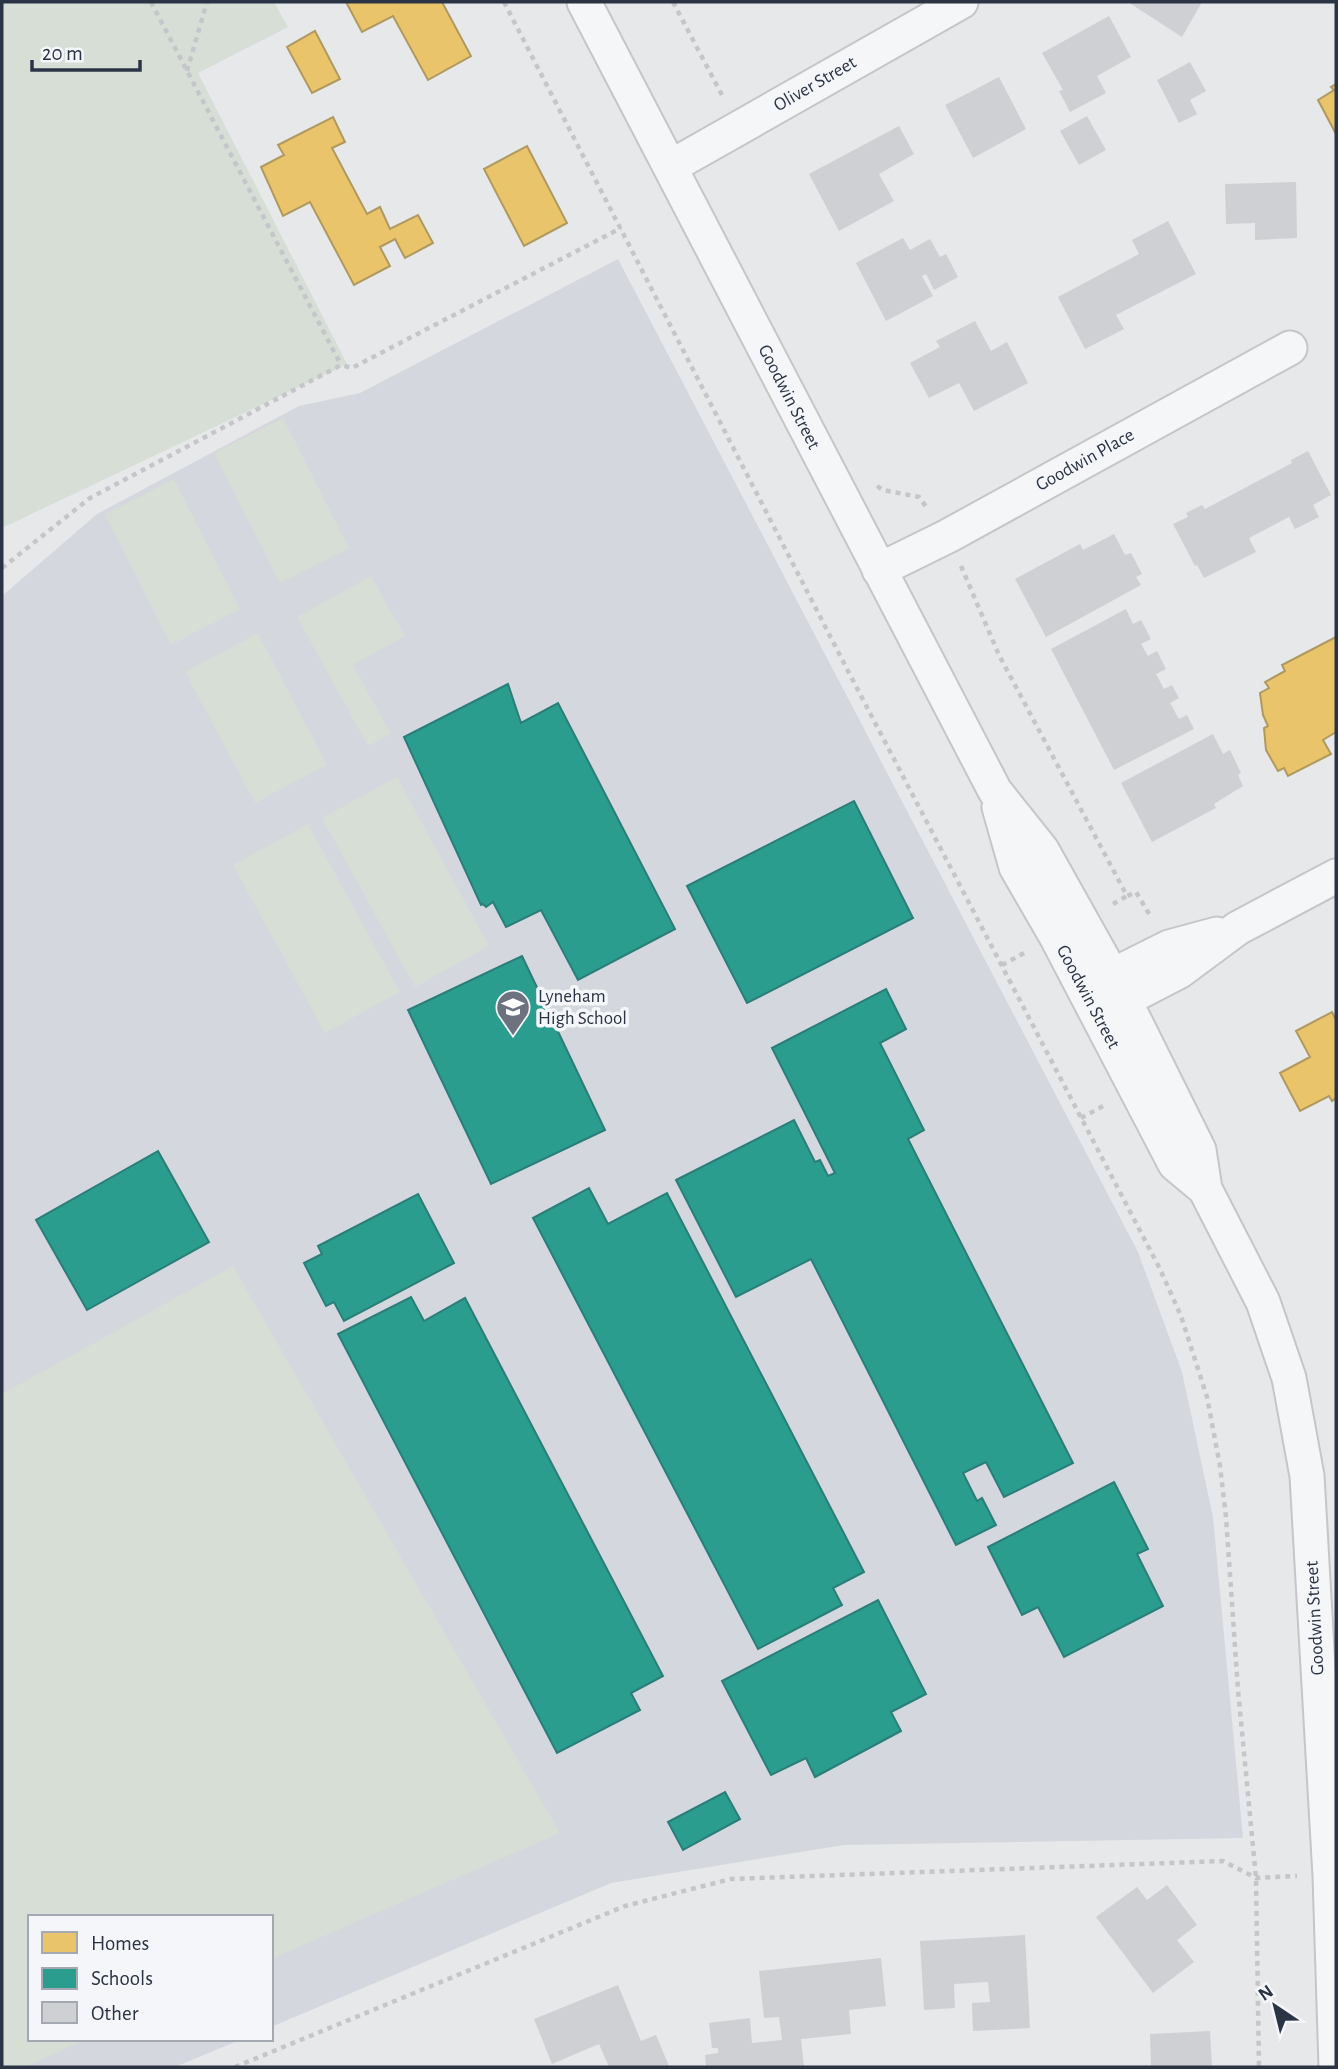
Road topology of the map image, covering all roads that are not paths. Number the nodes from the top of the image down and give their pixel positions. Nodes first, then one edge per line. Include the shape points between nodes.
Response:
1 (584, 2) edge
2 (961, 2) edge
3 (670, 167) junction
4 (1290, 348) dead end
5 (879, 570) junction
6 (1336, 876) edge
7 (1238, 928) junction
8 (1104, 995) junction
9 (1336, 2067) edge

1 - 3 street, Goodwin Street
2 - 3 street, Oliver Street
3 - 5 street, Goodwin Street
4 - 5 street, Goodwin Place
5 - 8 street, Goodwin Street via 995,791 1042,850
6 - 7 street
7 - 8 street via 1180,971
7 - 8 street via 1169,947
8 - 9 street, Goodwin Street via 1199,1150 1205,1189 1263,1302 1292,1390 1307,1476

